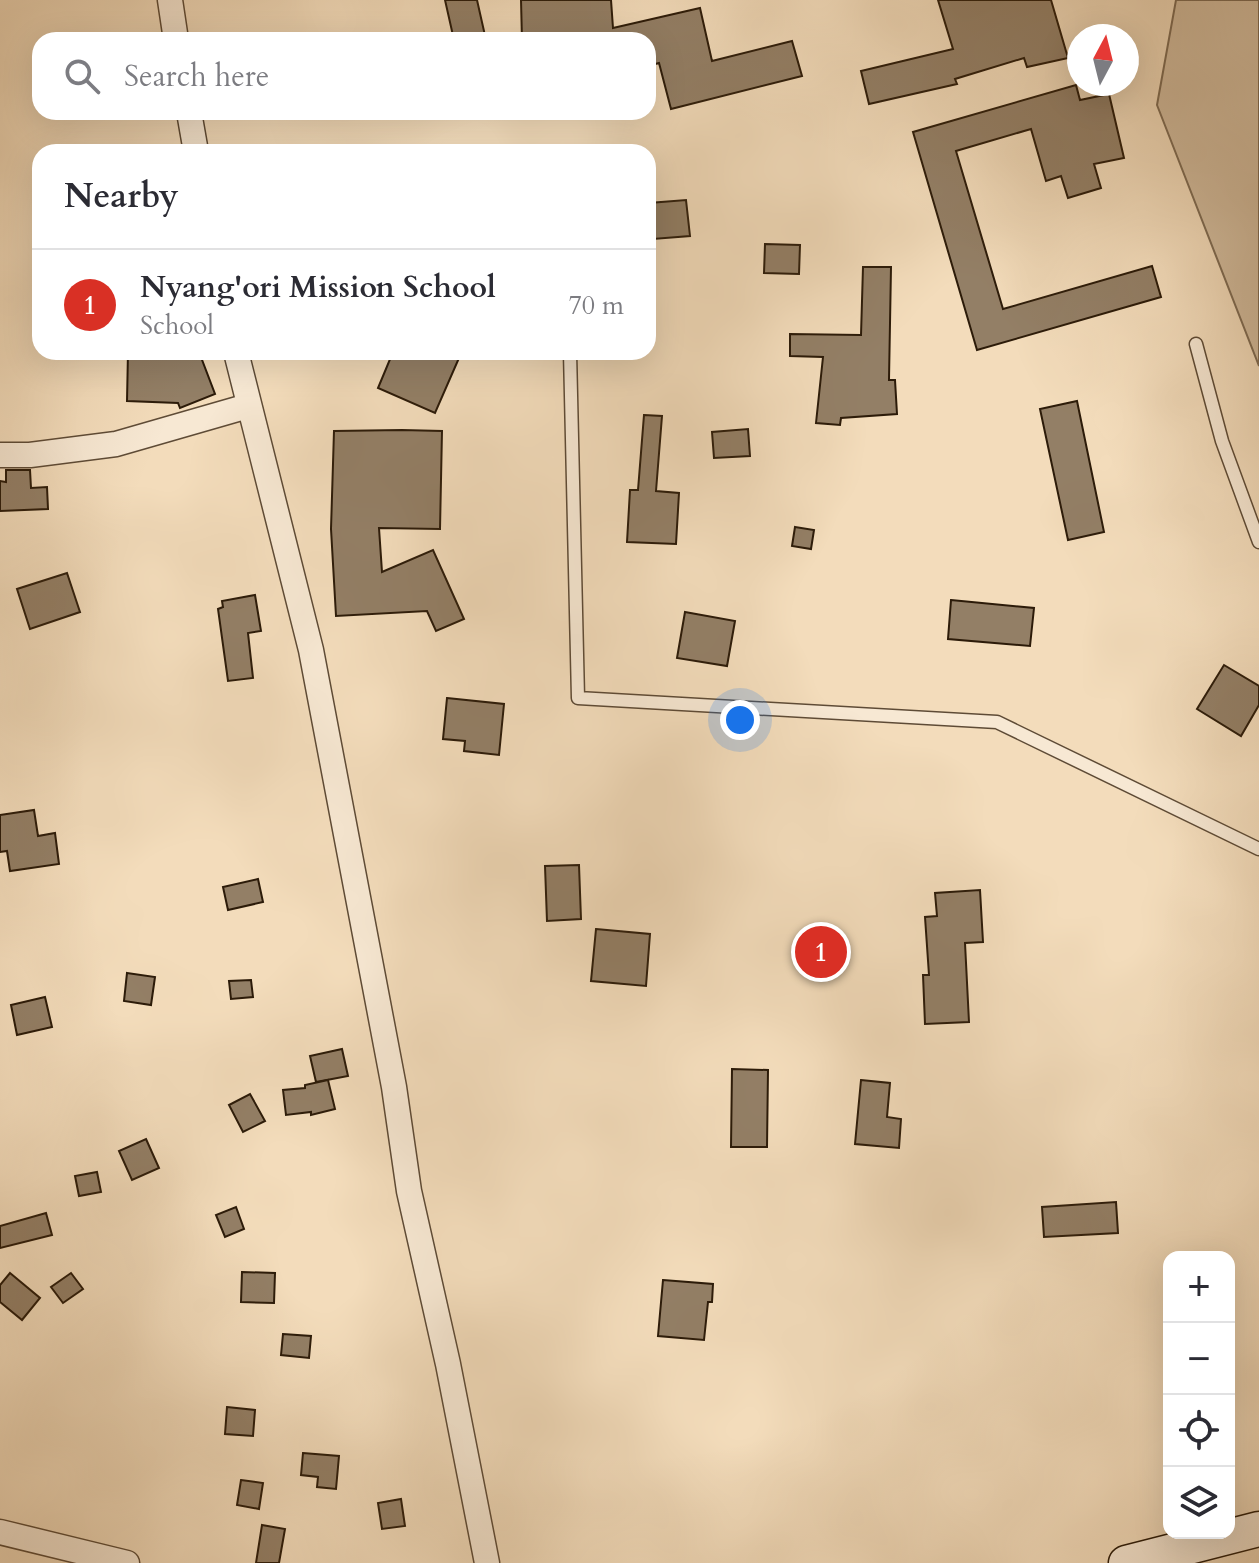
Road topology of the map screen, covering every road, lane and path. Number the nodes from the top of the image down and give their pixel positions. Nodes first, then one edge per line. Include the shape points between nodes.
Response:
1 (170, 0) edge
2 (175, 32) edge
3 (190, 120) edge
4 (195, 144) edge
5 (1196, 344) dead end
6 (238, 360) edge
7 (570, 360) edge
8 (248, 406) junction
9 (0, 455) edge
10 (1259, 542) edge
11 (1259, 849) edge
12 (1259, 1529) edge
13 (0, 1532) edge
14 (127, 1563) edge
15 (487, 1563) edge
16 (1126, 1563) edge

1 - 2 street
3 - 4 street
5 - 10 lane via 1222,441
6 - 8 street
7 - 11 lane via 578,698 997,722
8 - 9 street via 116,444
8 - 15 street via 311,650 409,1191
12 - 16 main road
13 - 14 street

